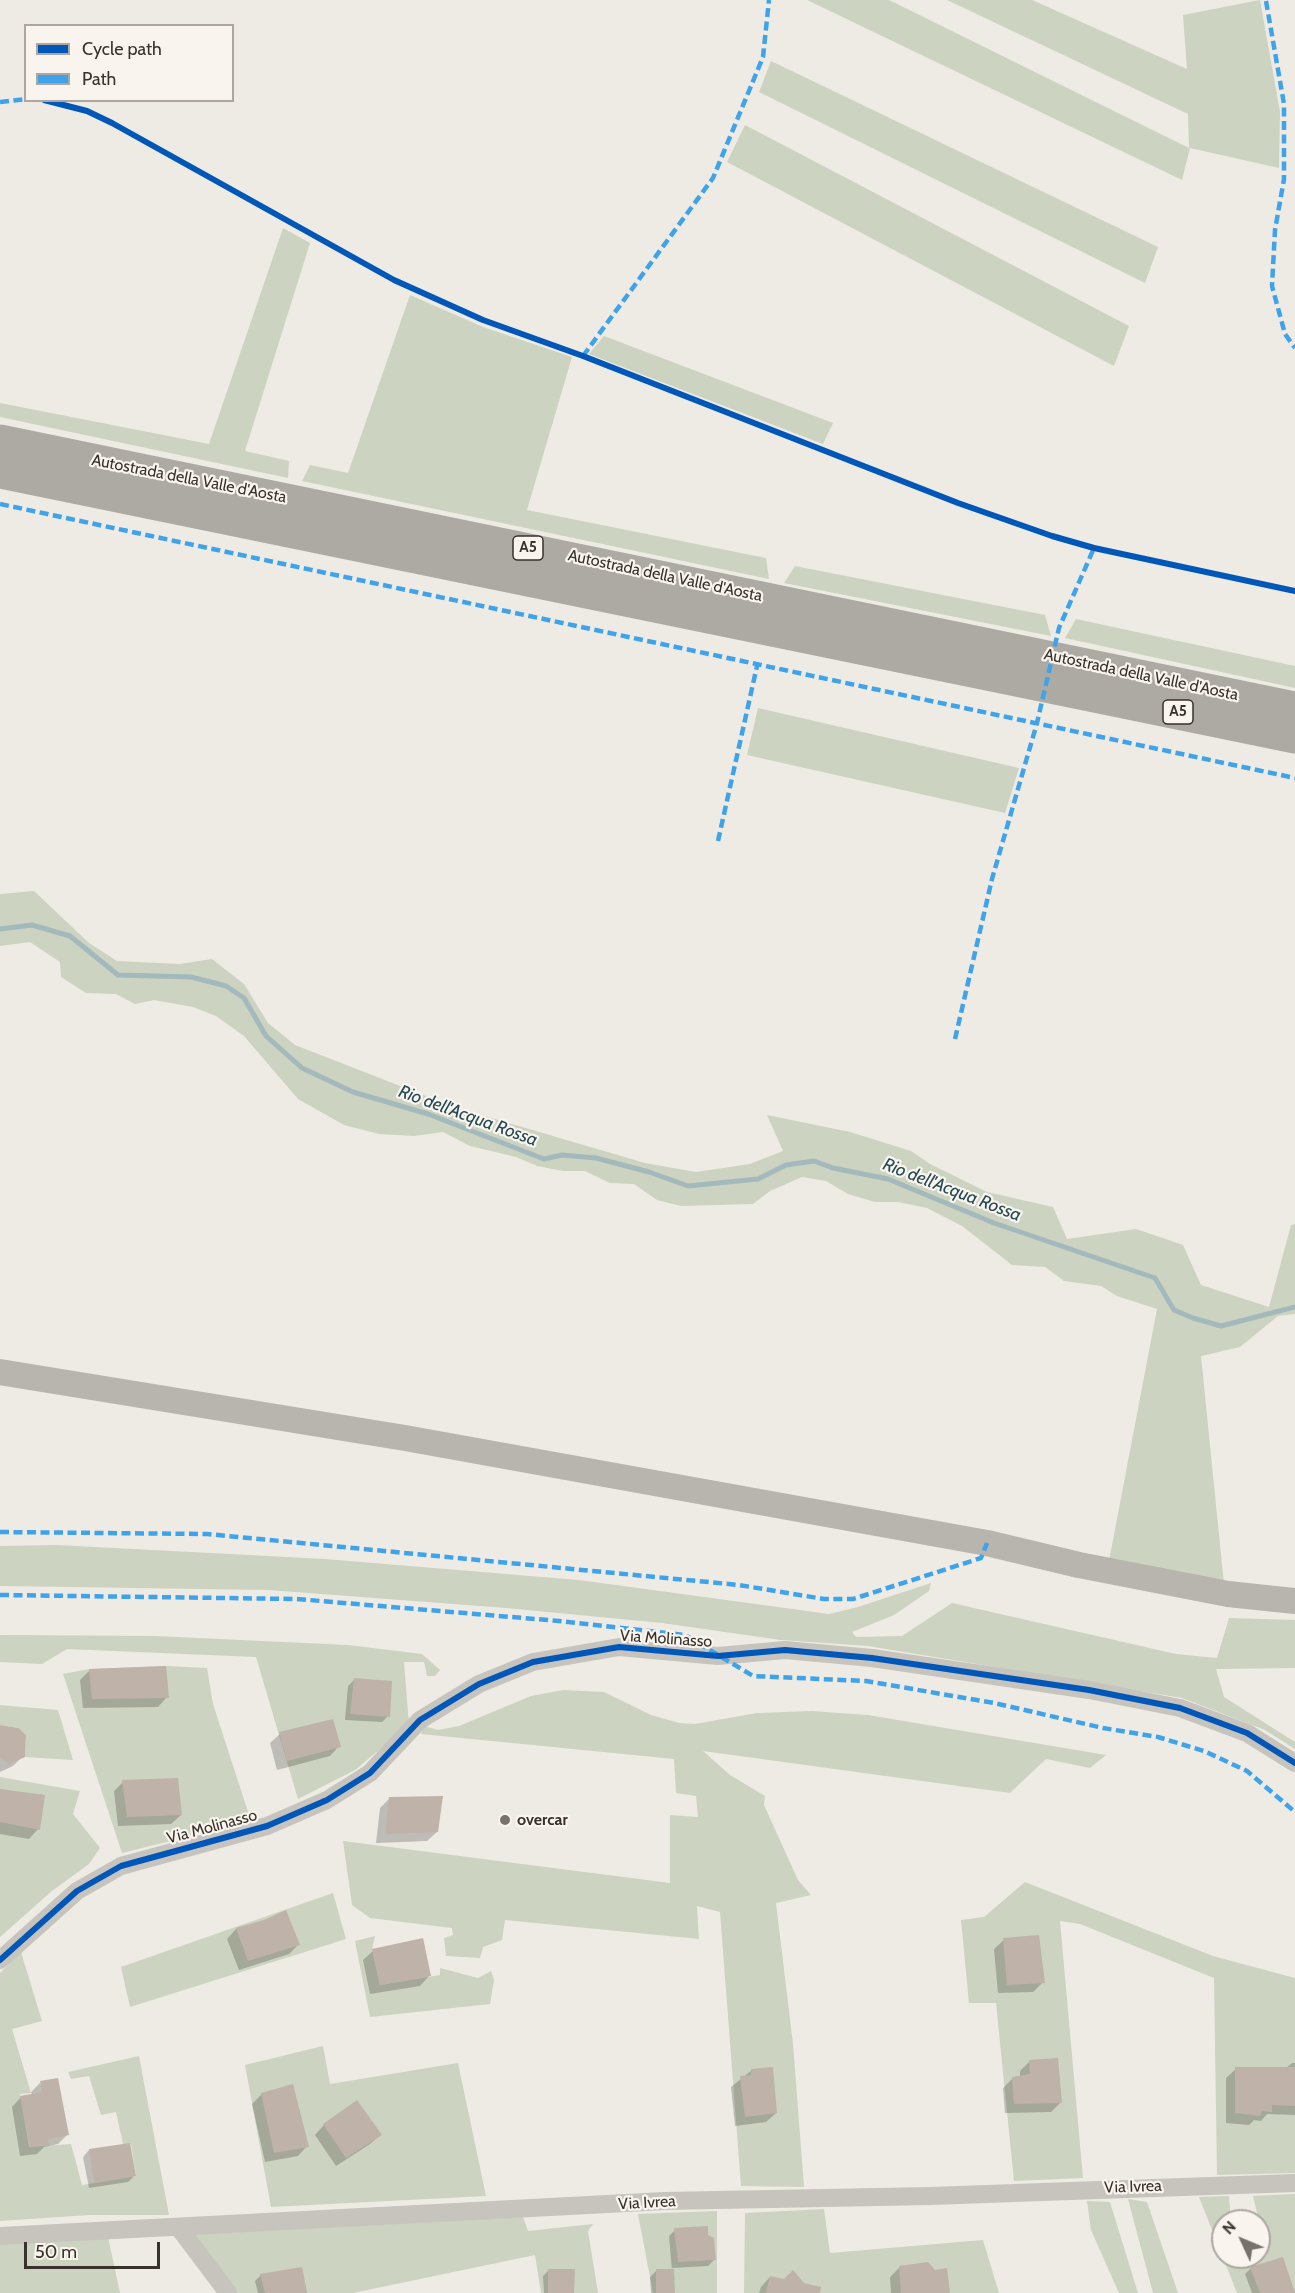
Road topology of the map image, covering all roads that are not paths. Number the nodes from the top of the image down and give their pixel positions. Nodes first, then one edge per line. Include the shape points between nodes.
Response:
1 (0, 441) edge
2 (0, 472) edge
3 (284, 514) junction
4 (1066, 675) junction
5 (1295, 708) edge
6 (1295, 737) edge
7 (0, 1372) edge
8 (1295, 1601) edge
9 (1295, 1763) edge
10 (0, 1960) edge
11 (1295, 2183) edge
12 (179, 2228) junction
13 (0, 2236) edge
14 (228, 2293) edge

1 - 3 highway, Autostrada della Valle d'Aosta / A5
2 - 3 highway, Autostrada della Valle d'Aosta / A5
3 - 4 highway, Autostrada della Valle d'Aosta / A5
4 - 5 highway, Autostrada della Valle d'Aosta / A5
4 - 6 highway, Autostrada della Valle d'Aosta / A5
7 - 8 main road via 405,1438 987,1543 1228,1594
9 - 10 street, Via Molinasso via 1247,1732 1180,1708 1089,1690 872,1658 785,1650 718,1656 619,1647 533,1662 479,1684 420,1720 370,1773 327,1800 267,1827 121,1866 77,1891
11 - 12 street, Via Ivrea via 664,2201
12 - 13 street, Via Ivrea
12 - 14 street

